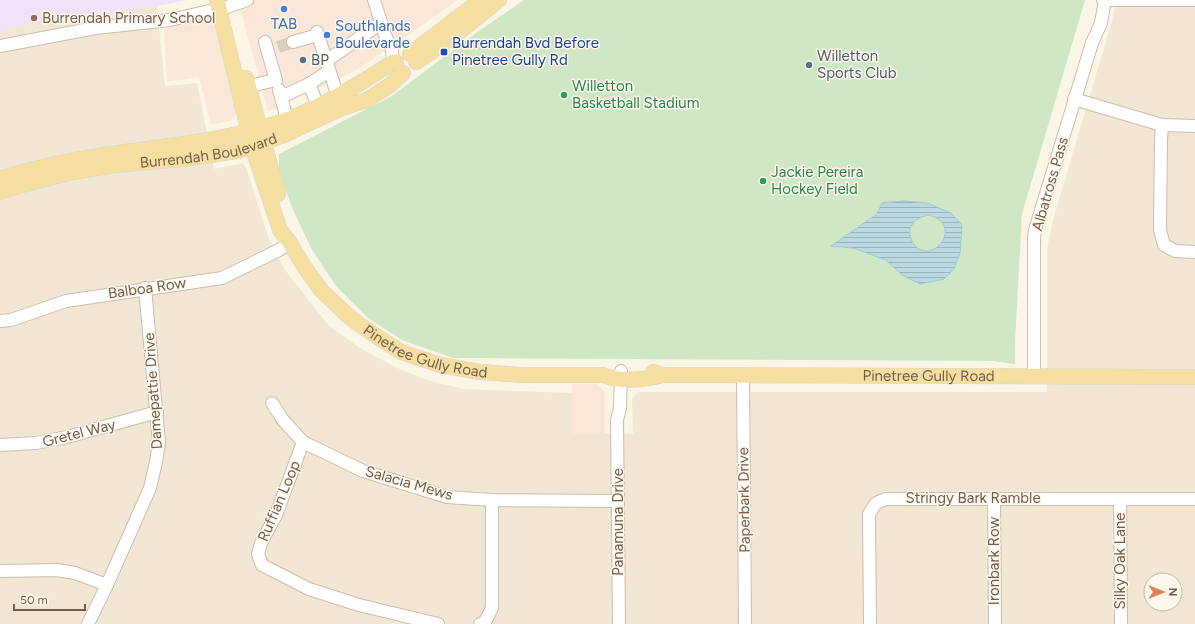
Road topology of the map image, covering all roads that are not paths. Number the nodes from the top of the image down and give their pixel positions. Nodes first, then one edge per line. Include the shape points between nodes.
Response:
1 (248, 0) edge
2 (374, 0) edge
3 (481, 0) edge
4 (499, 0) edge
5 (1098, 0) edge
6 (1104, 0) edge
7 (1195, 0) edge
8 (222, 5) edge
9 (381, 23) junction
10 (458, 25) junction
11 (293, 42) tunnel mouth
12 (1092, 43) junction
13 (0, 46) edge
14 (270, 47) dead end
15 (397, 65) junction
16 (328, 66) junction
17 (276, 80) junction
18 (309, 84) junction
19 (243, 87) junction
20 (281, 97) junction
21 (338, 97) junction
22 (1074, 99) junction
23 (318, 106) junction
24 (286, 119) junction
25 (1162, 125) junction
26 (1195, 126) edge
27 (256, 137) junction
28 (0, 179) edge
29 (0, 192) edge
30 (290, 243) junction
31 (1195, 252) edge
32 (145, 288) junction
33 (0, 321) edge
34 (614, 375) junction
35 (742, 375) junction
36 (1034, 377) junction
37 (1195, 377) edge
38 (272, 403) dead end
39 (157, 412) junction
40 (303, 442) junction
41 (0, 444) edge
42 (994, 499) junction
43 (1120, 499) junction
44 (1195, 499) edge
45 (492, 500) junction
46 (618, 501) junction
47 (0, 571) edge
48 (107, 585) junction
49 (88, 624) edge
50 (438, 624) edge
51 (480, 624) edge
52 (619, 624) edge
53 (745, 624) edge
54 (870, 624) edge
55 (995, 624) edge
56 (1121, 624) edge

1 - 8 street
2 - 9 street
3 - 10 main road
4 - 10 main road
5 - 12 street, Albatross Pass
6 - 7 street
6 - 12 street, Albatross Pass via 1101,23
8 - 13 street via 170,20 95,28
8 - 19 main road, Pinetree Gully Road
9 - 15 street
9 - 16 street
10 - 15 main road via 413,58 401,54
11 - 16 street via 318,33
12 - 22 street, Albatross Pass
14 - 17 street
15 - 21 main road, Burrendah Boulevard
15 - 27 main road, Burrendah Boulevard via 390,85 367,100 344,107 284,135
16 - 18 street
16 - 21 street
17 - 19 street
17 - 20 street
18 - 20 street
18 - 23 street
19 - 27 main road, Pinetree Gully Road
20 - 24 street
21 - 23 main road, Burrendah Boulevard
22 - 25 street
22 - 36 street, Albatross Pass via 1035,234
23 - 24 main road, Burrendah Boulevard
24 - 27 main road, Burrendah Boulevard
25 - 26 street
25 - 31 street via 1160,230 1164,245 1175,251
27 - 28 main road, Burrendah Boulevard via 205,141 70,160
27 - 29 main road, Burrendah Boulevard via 238,151 72,172
27 - 30 main road, Pinetree Gully Road via 280,230
30 - 32 street, Balboa Row via 222,278
30 - 34 main road, Pinetree Gully Road via 321,290 356,322 401,352 440,365 480,372 522,375
32 - 33 street, Balboa Row via 66,301 11,320
32 - 39 street, Damepattie Drive
34 - 35 main road, Pinetree Gully Road via 644,380 663,374
34 - 46 street, Panamuna Drive via 620,408
35 - 36 main road, Pinetree Gully Road
35 - 53 street, Paperbark Drive
36 - 37 main road, Pinetree Gully Road
38 - 40 street, Salacia Mews
39 - 41 street, Gretel Way via 67,437 36,443
39 - 48 street, Damepattie Drive via 159,443 150,488
40 - 45 street, Salacia Mews via 363,471 448,496
40 - 50 street, Ruffian Loop via 276,515 261,543 258,554 262,564 309,589 359,605
42 - 43 street, Stringy Bark Ramble
42 - 54 street, Stringy Bark Ramble via 886,498 876,503 869,514
42 - 55 street, Ironbark Row
43 - 44 street, Stringy Bark Ramble
43 - 56 street, Silky Oak Lane
45 - 46 street, Salacia Mews
45 - 51 street via 492,608 485,622
46 - 52 street, Panamuna Drive
47 - 48 street via 57,570
48 - 49 street, Damepattie Drive

